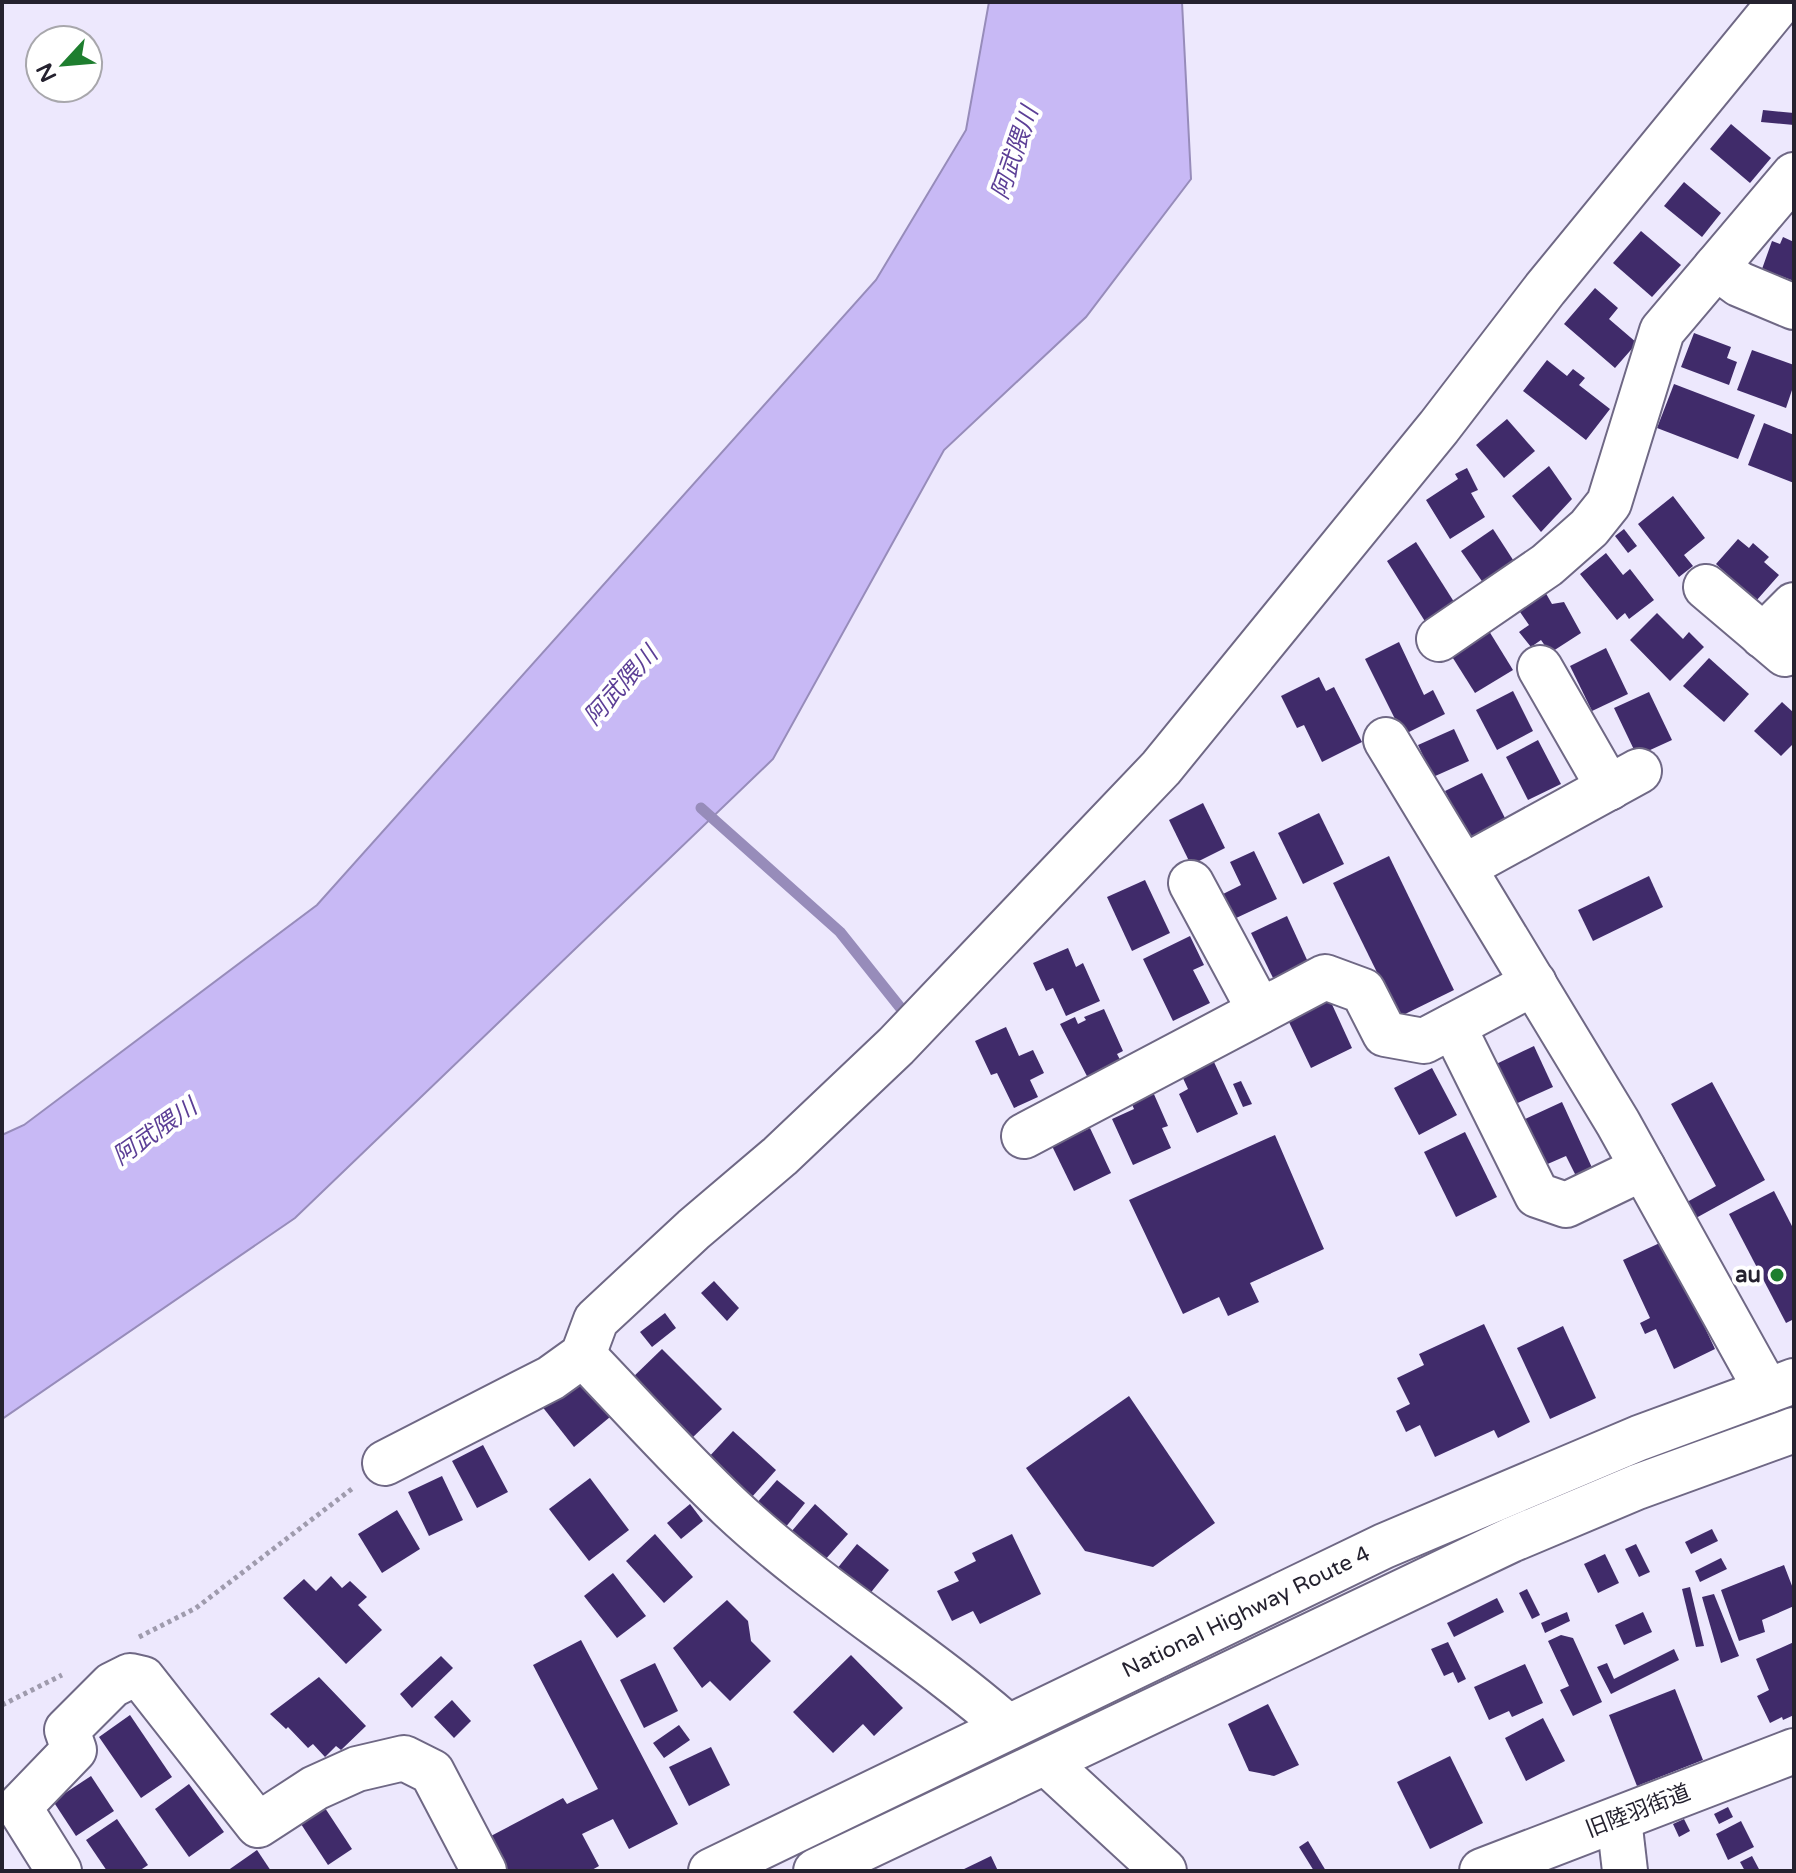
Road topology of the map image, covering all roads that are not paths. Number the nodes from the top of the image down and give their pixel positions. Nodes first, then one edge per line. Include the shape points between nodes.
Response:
1 (1780, 2) edge
2 (1794, 175) edge
3 (1716, 267) junction
4 (1794, 307) edge
5 (1706, 587) dead end
6 (1794, 605) edge
7 (1439, 639) dead end
8 (1540, 668) dead end
9 (1386, 740) dead end
10 (1464, 867) junction
11 (1191, 883) dead end
12 (1534, 983) junction
13 (1260, 1011) junction
14 (1453, 1026) junction
15 (1024, 1136) dead end
16 (1643, 1168) junction
17 (583, 1355) junction
18 (1780, 1386) edge
19 (1794, 1430) edge
20 (385, 1463) road end
21 (1008, 1727) junction
22 (1794, 1751) edge
23 (1047, 1763) junction
24 (1619, 1819) junction
25 (59, 1871) edge
26 (484, 1871) edge
27 (711, 1871) edge
28 (816, 1871) edge
29 (1164, 1871) edge
30 (1482, 1871) edge
31 (1625, 1871) edge

1 - 17 main road via 1161,768 896,1046 596,1320
2 - 3 main road
3 - 4 main road via 1739,284
3 - 7 main road via 1662,331 1609,503 1547,565
5 - 6 main road via 1774,645
8 - 10 main road via 1624,779
9 - 10 main road
10 - 12 main road
11 - 13 main road
12 - 14 main road
12 - 16 main road
13 - 14 main road via 1325,977 1363,991 1385,1034 1424,1041
13 - 15 main road
14 - 16 main road via 1537,1195 1566,1205
16 - 18 main road
17 - 20 main road via 551,1378
17 - 21 main road via 732,1509
18 - 21 main road, National Highway Route 4 via 1639,1438 1384,1546
19 - 23 main road via 1511,1540
21 - 27 main road, National Highway Route 4
22 - 24 main road, 旧陸羽街道
23 - 28 main road
23 - 29 main road
24 - 30 main road, 旧陸羽街道
24 - 31 main road
25 - 26 main road via 19,1807 74,1750 67,1730 112,1685 130,1676 143,1679 258,1825 315,1788 357,1769 404,1758 432,1772

